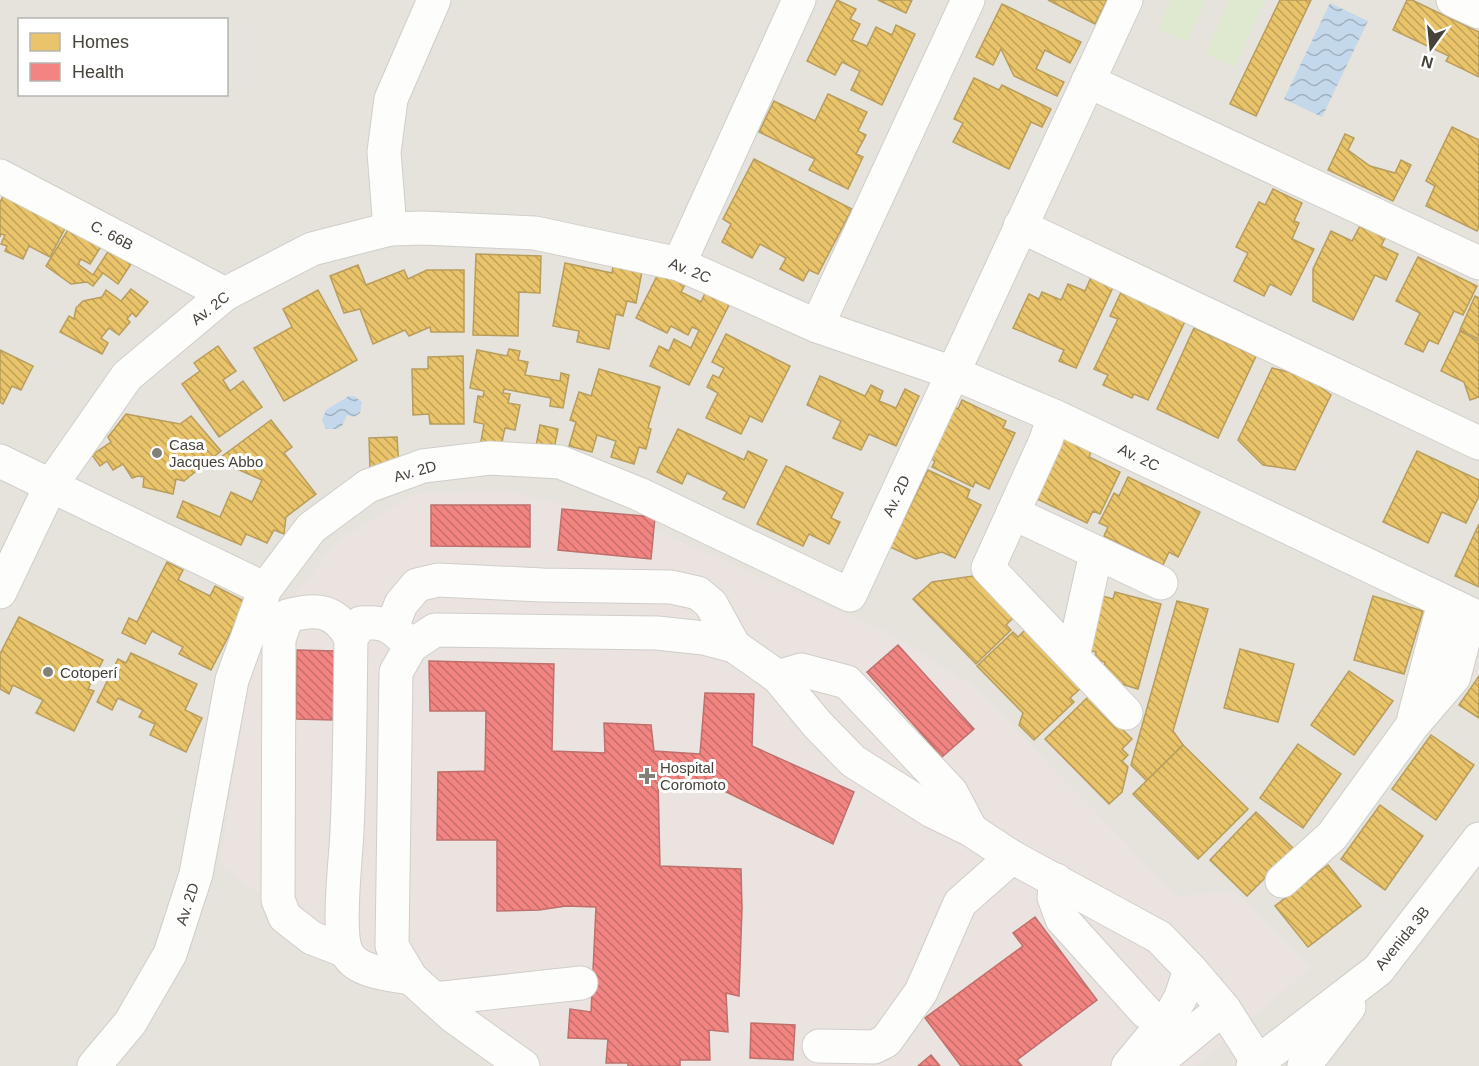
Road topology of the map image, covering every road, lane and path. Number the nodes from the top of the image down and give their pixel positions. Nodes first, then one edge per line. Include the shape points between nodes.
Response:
1 (434, 0) edge
2 (799, 0) edge
3 (968, 0) edge
4 (1126, 0) edge
5 (1453, 0) edge
6 (1479, 12) edge
7 (1088, 81) junction
8 (0, 176) edge
9 (1020, 226) junction
10 (390, 229) junction
11 (1479, 263) edge
12 (680, 264) junction
13 (225, 294) junction
14 (817, 326) junction
15 (953, 373) junction
16 (1054, 416) junction
17 (1479, 443) edge
18 (0, 461) edge
19 (51, 485) junction
20 (1013, 513) junction
21 (1096, 553) junction
22 (1161, 583) dead end
23 (265, 589) junction
24 (0, 592) edge
25 (1465, 612) edge
26 (402, 636) junction
27 (351, 638) junction
28 (734, 646) junction
29 (1073, 657) junction
30 (778, 676) junction
31 (1126, 713) dead end
32 (971, 830) junction
33 (1479, 839) edge
34 (1012, 857) junction
35 (1056, 880) junction
36 (1282, 880) dead end
37 (346, 951) junction
38 (1190, 969) junction
39 (1378, 969) junction
40 (411, 978) junction
41 (581, 983) dead end
42 (434, 999) junction
43 (1224, 1009) junction
44 (1146, 1012) dead end
45 (819, 1046) dead end
46 (886, 1054) edge
47 (1256, 1064) edge
48 (94, 1066) edge
49 (524, 1066) edge
50 (1128, 1066) edge
51 (1153, 1066) edge
52 (1304, 1066) edge

1 - 10 street via 391,99 384,152
2 - 12 street
3 - 14 street
4 - 7 street
5 - 6 street
7 - 9 street
7 - 11 street
8 - 13 street, C. 66B
9 - 15 street
9 - 17 street
10 - 12 street, Av. 2C via 535,233
10 - 13 street, Av. 2C via 312,249
12 - 14 street, Av. 2C
13 - 19 street, Av. 2C via 127,376
14 - 15 street, Av. 2C
15 - 16 street, Av. 2C
15 - 23 street, Av. 2D via 850,595 639,494 560,462 490,458 423,466 368,486 311,528
16 - 20 street
16 - 25 street, Av. 2C
18 - 19 street
19 - 23 street
19 - 24 street, Av. 2C
20 - 21 street
20 - 29 street via 988,568
21 - 22 street
21 - 29 street
23 - 48 street, Av. 2D via 232,680 196,874 170,954 130,1023
25 - 36 street via 1412,726 1332,836
26 - 27 street via 378,622 361,623
26 - 28 street via 435,630 657,633
26 - 28 street via 401,604 417,585 438,580 671,587 698,593 711,604
26 - 40 street via 396,672 392,946
27 - 37 street via 343,926
27 - 37 street via 344,624 331,615 309,610 287,616 279,639 278,900 285,917 312,938
28 - 30 street
29 - 31 street
30 - 32 street via 853,760 932,811
30 - 32 street via 801,670 847,682 951,792
32 - 34 street
33 - 39 street, Avenida 3B
34 - 35 street
34 - 46 street via 960,903 921,992
35 - 38 street via 1159,937
35 - 44 street via 1054,897 1062,918
37 - 40 street via 355,964
38 - 43 street
38 - 50 street via 1172,1012
39 - 47 street, Avenida 3B
39 - 52 street
40 - 42 street
41 - 42 street
42 - 49 street via 453,1017
43 - 47 street
43 - 51 street
45 - 46 street via 873,1047

